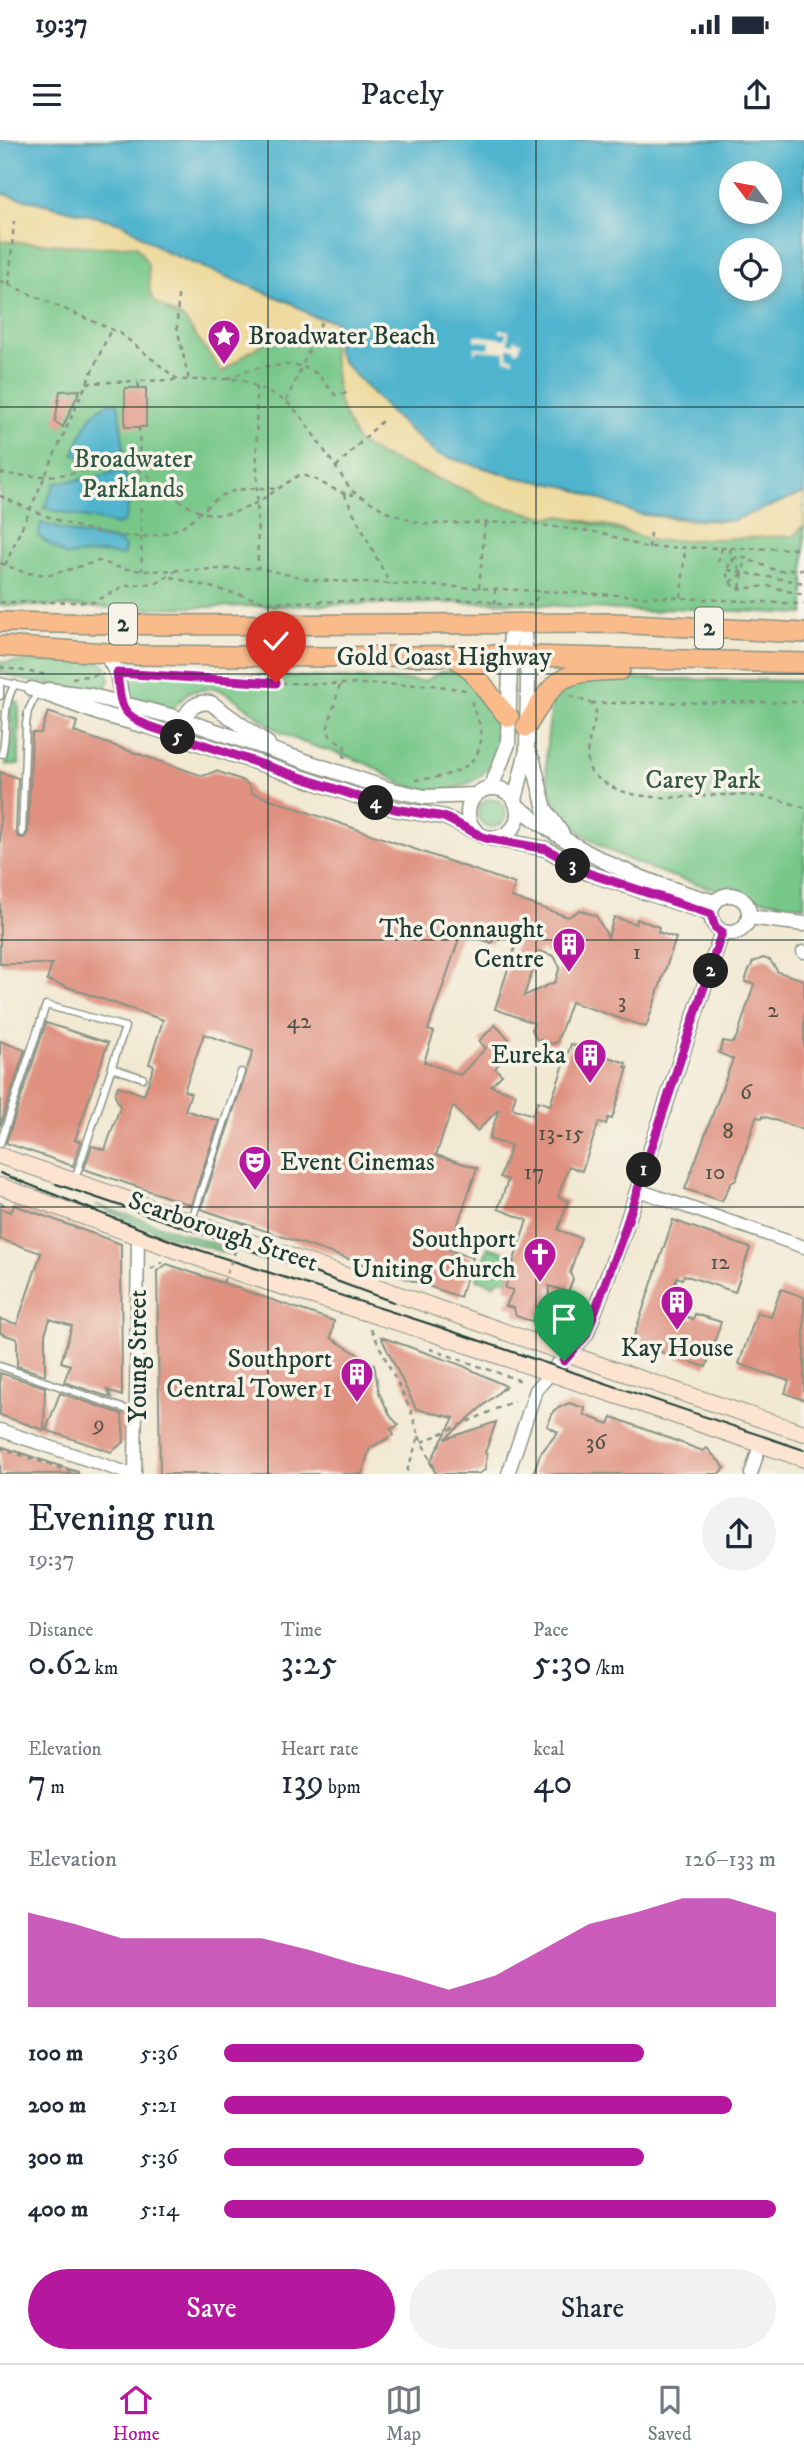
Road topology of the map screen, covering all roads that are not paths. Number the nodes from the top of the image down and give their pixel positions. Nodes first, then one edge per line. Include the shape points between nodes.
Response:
1 (0, 622) edge
2 (125, 624) junction
3 (517, 624) junction
4 (804, 633) edge
5 (0, 646) edge
6 (104, 651) junction
7 (138, 655) junction
8 (518, 655) junction
9 (453, 656) junction
10 (722, 661) junction
11 (804, 663) edge
12 (0, 683) edge
13 (15, 684) junction
14 (35, 690) junction
15 (0, 696) edge
16 (121, 703) junction
17 (509, 717) junction
18 (184, 721) junction
19 (148, 726) junction
20 (527, 727) junction
21 (188, 740) junction
22 (527, 750) junction
23 (280, 753) junction
24 (2, 754) edge
25 (491, 788) junction
26 (475, 795) junction
27 (516, 803) junction
28 (22, 832) dead end
29 (480, 834) junction
30 (569, 844) junction
31 (713, 908) junction
32 (749, 917) junction
33 (804, 925) edge
34 (722, 932) junction
35 (112, 1068) junction
36 (241, 1072) dead end
37 (143, 1078) dead end
38 (0, 1144) edge
39 (0, 1156) edge
40 (74, 1181) junction
41 (0, 1186) edge
42 (638, 1190) junction
43 (191, 1221) junction
44 (138, 1238) junction
45 (804, 1247) edge
46 (571, 1355) junction
47 (0, 1366) edge
48 (550, 1374) junction
49 (138, 1413) junction
50 (0, 1430) edge
51 (804, 1433) edge
52 (760, 1445) junction
53 (804, 1459) edge
54 (133, 1474) edge
55 (508, 1474) edge
56 (751, 1474) edge

1 - 2 highway, Gold Coast Highway / 2
2 - 3 highway, Gold Coast Highway / 2
2 - 7 highway via 125,637
3 - 4 highway, Gold Coast Highway / 2 via 613,623
3 - 8 street
5 - 6 highway, Gold Coast Highway / 2
6 - 7 highway, Gold Coast Highway / 2
6 - 16 street via 117,673
7 - 9 highway, Gold Coast Highway / 2
8 - 9 highway, Gold Coast Highway / 2
8 - 10 highway, Gold Coast Highway / 2
8 - 17 street
8 - 20 street
9 - 17 highway via 477,673
10 - 11 highway, Gold Coast Highway / 2
10 - 20 highway via 702,668 577,672 554,684
12 - 13 lane
12 - 15 lane
13 - 14 lane
13 - 24 lane via 4,704
14 - 16 street via 67,691
14 - 19 street
14 - 28 lane via 26,724
16 - 18 street
16 - 19 street via 127,715
17 - 25 street via 508,744
18 - 21 street
18 - 23 street
18 - 23 street via 197,704 211,703
19 - 21 street
20 - 22 street
21 - 29 street via 395,809 444,817
22 - 27 street
22 - 30 street via 545,809
23 - 26 street via 410,794
25 - 26 street
25 - 27 street via 505,790
26 - 29 street via 468,817
27 - 29 street via 517,821 508,834 500,838
27 - 30 street
29 - 31 street via 546,849 588,873
30 - 31 street via 621,871
31 - 32 street via 725,896 735,896 743,901
31 - 34 street via 715,927
32 - 33 street
32 - 34 street via 736,932
34 - 42 street
35 - 37 lane
35 - 38 lane via 125,1027 46,1005
35 - 40 lane
36 - 43 lane
39 - 40 main road, Scarborough Street
40 - 43 main road, Scarborough Street
41 - 44 main road, Scarborough Street
42 - 45 street
42 - 46 street via 586,1335
43 - 46 main road, Scarborough Street
44 - 48 main road, Scarborough Street
44 - 49 street, Young Street
46 - 48 street
46 - 51 main road, Scarborough Street
47 - 49 lane
48 - 52 main road, Scarborough Street
48 - 55 street via 536,1390
49 - 54 street, Young Street
50 - 54 street
52 - 53 main road, Scarborough Street
52 - 56 street

